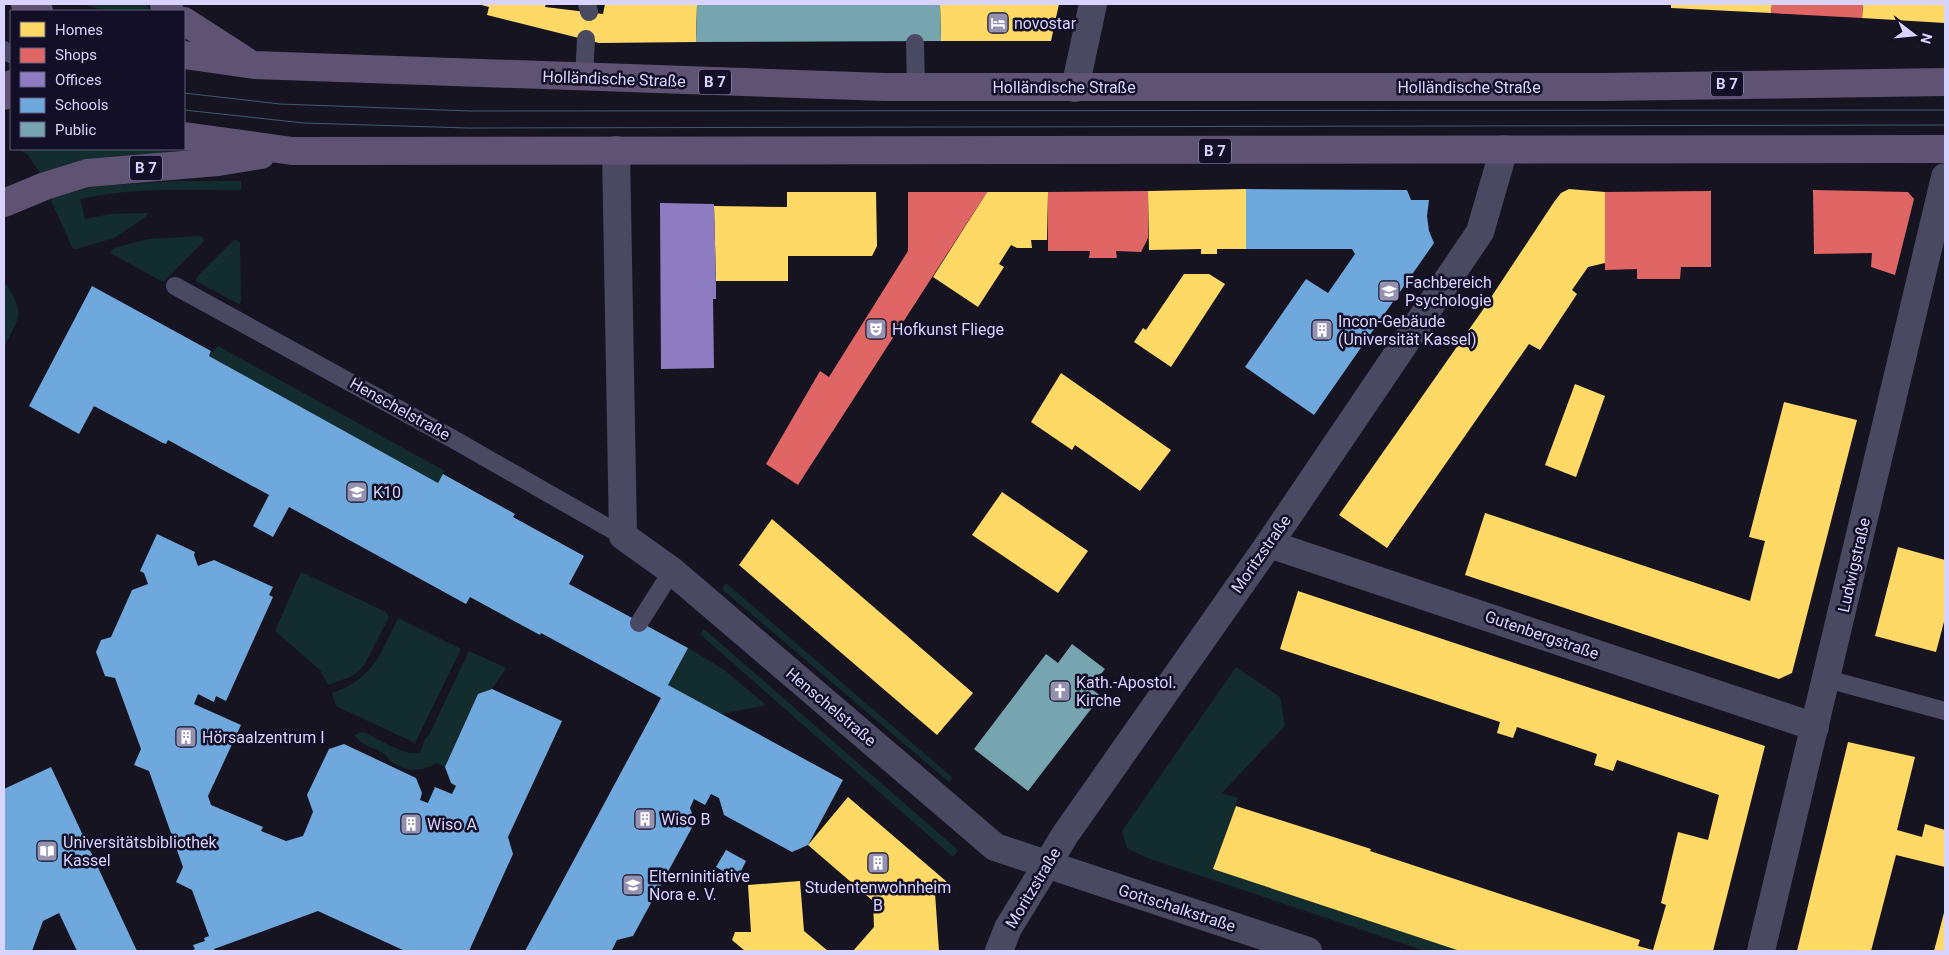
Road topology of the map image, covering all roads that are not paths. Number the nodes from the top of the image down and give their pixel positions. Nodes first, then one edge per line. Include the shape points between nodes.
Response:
1 (25, 4) edge
2 (1093, 4) edge
3 (37, 10) edge
4 (185, 22) edge
5 (586, 39) dead end
6 (915, 43) dead end
7 (185, 55) edge
8 (254, 65) junction
9 (584, 78) junction
10 (1945, 82) edge
11 (916, 87) junction
12 (1075, 88) junction
13 (185, 136) edge
14 (1504, 148) junction
15 (1945, 149) edge
16 (616, 150) junction
17 (292, 151) junction
18 (1945, 178) edge
19 (4, 202) edge
20 (175, 286) dead end
21 (622, 536) junction
22 (1269, 544) junction
23 (672, 571) junction
24 (639, 623) dead end
25 (1826, 679) junction
26 (1945, 711) edge
27 (1815, 727) junction
28 (1046, 864) junction
29 (999, 951) edge
30 (1308, 951) edge
31 (1760, 951) edge

1 - 3 main road
2 - 12 street
4 - 8 main road
5 - 9 lane
6 - 11 lane
7 - 8 main road, Holländische Straße / B 7
8 - 9 main road, Holländische Straße / B 7
9 - 11 main road, Holländische Straße / B 7
10 - 12 main road, Holländische Straße / B 7 via 1602,87
11 - 12 main road, Holländische Straße / B 7
13 - 17 main road
14 - 15 main road, B 7
14 - 16 main road, B 7
14 - 22 street, Moritzstraße via 1480,232
16 - 17 main road, B 7
16 - 21 street
17 - 19 main road, B 7 via 218,162 88,173
18 - 25 street, Ludwigstraße
20 - 21 lane, Henschelstraße
21 - 23 street, Henschelstraße
22 - 27 street, Gutenbergstraße
22 - 28 street, Moritzstraße
23 - 24 lane
23 - 28 street, Henschelstraße via 995,847
25 - 26 lane
25 - 27 street, Ludwigstraße
27 - 31 street, Ludwigstraße
28 - 29 street, Moritzstraße via 1008,928
28 - 30 street, Gottschalkstraße

